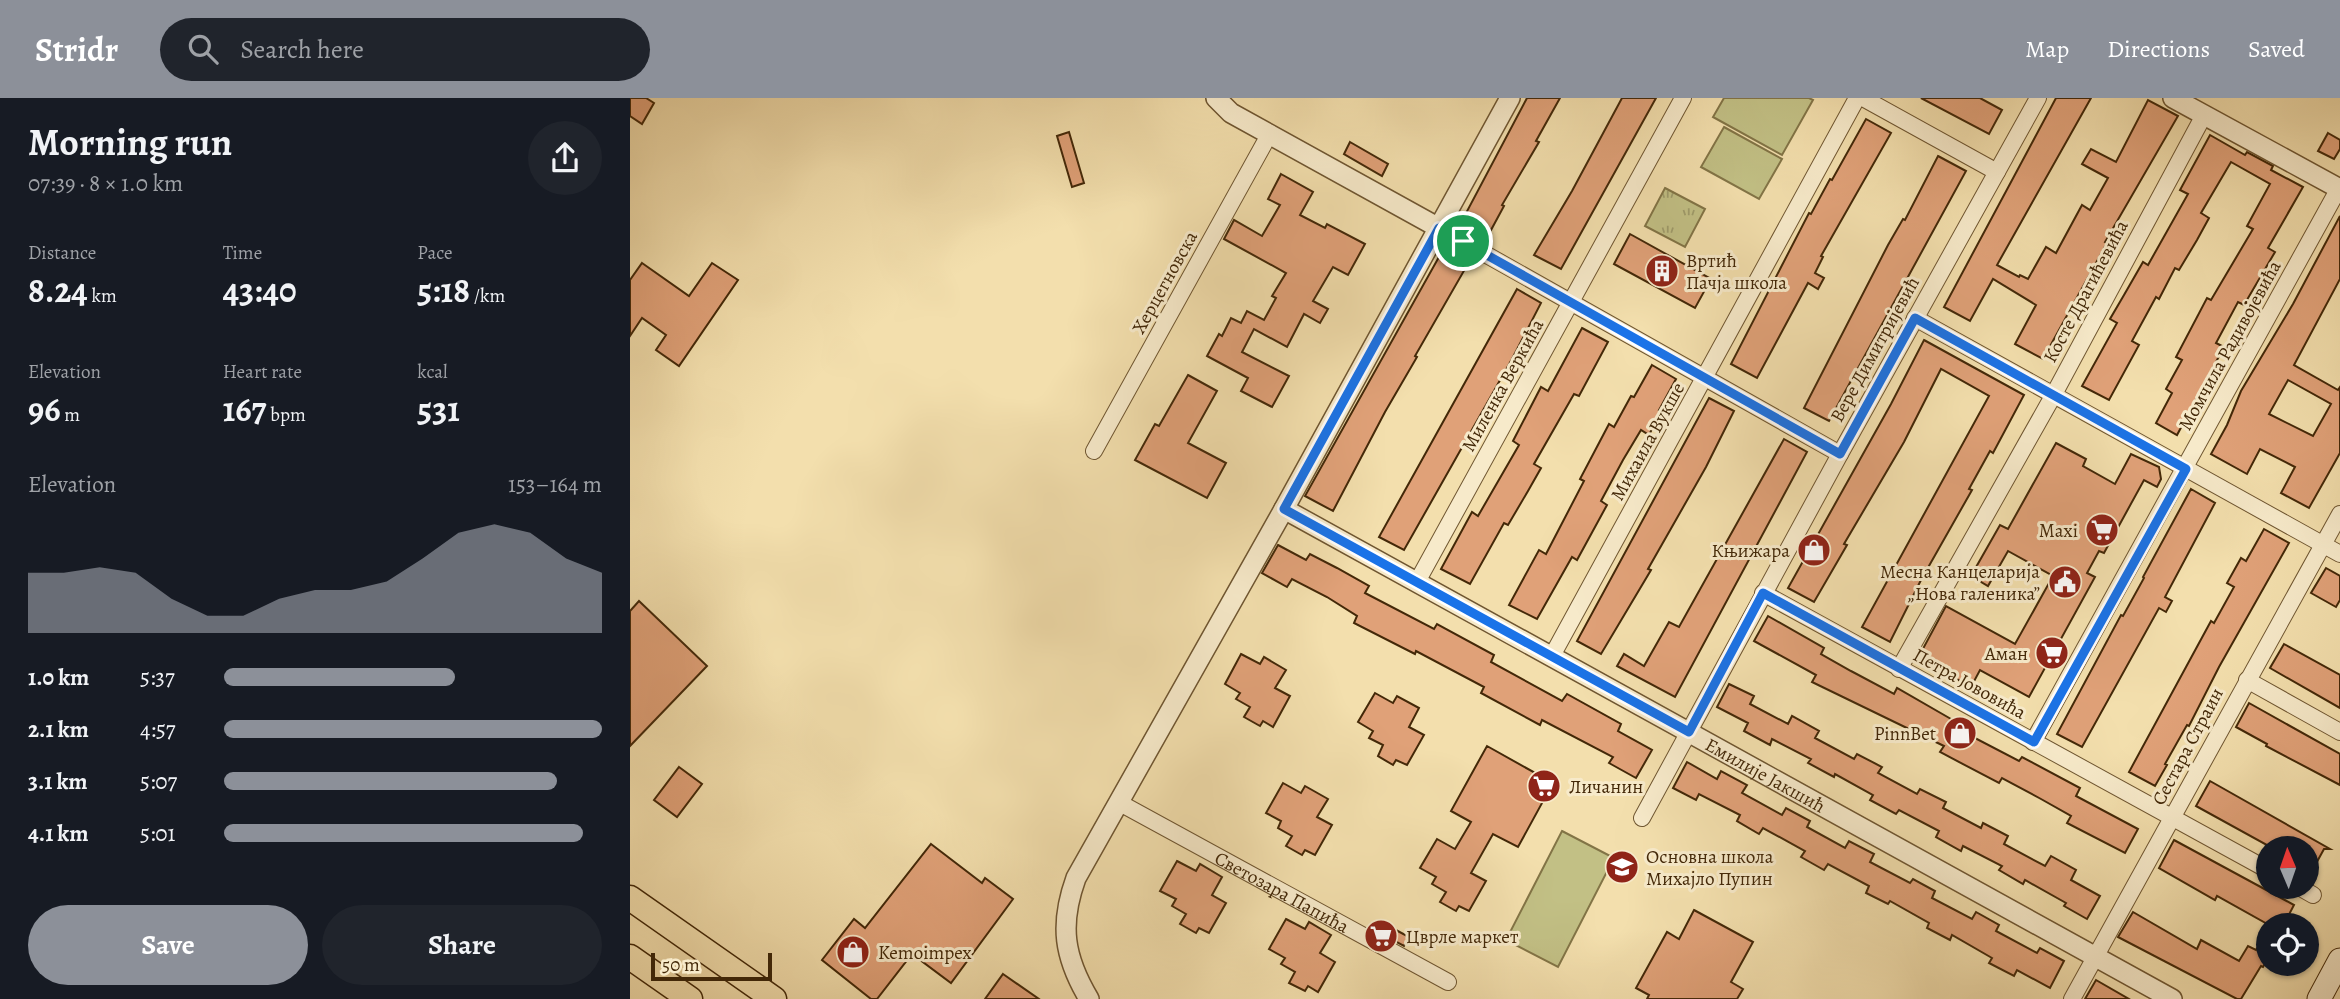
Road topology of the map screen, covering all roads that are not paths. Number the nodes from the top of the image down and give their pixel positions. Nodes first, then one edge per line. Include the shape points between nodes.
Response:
1 (1216, 98) edge
2 (1510, 98) edge
3 (1684, 98) edge
4 (1857, 98) edge
5 (1863, 98) edge
6 (2038, 98) edge
7 (2173, 98) edge
8 (2204, 115) junction
9 (1270, 133) junction
10 (1997, 172) junction
11 (2339, 189) edge
12 (1439, 228) junction
13 (1571, 303) junction
14 (1915, 318) junction
15 (1706, 378) junction
16 (2053, 396) junction
17 (1094, 451) dead end
18 (1840, 454) junction
19 (2186, 469) junction
20 (1284, 509) junction
21 (2340, 514) edge
22 (2323, 544) junction
23 (2340, 554) edge
24 (1417, 582) junction
25 (1763, 593) junction
26 (1552, 656) junction
27 (1899, 669) junction
28 (2247, 680) junction
29 (1689, 732) junction
30 (2340, 732) edge
31 (2034, 742) junction
32 (1118, 802) junction
33 (1642, 818) dead end
34 (2173, 818) junction
35 (2256, 863) edge
36 (630, 898) edge
37 (630, 957) edge
38 (2096, 957) junction
39 (2340, 960) edge
40 (1448, 982) dead end
41 (690, 999) edge
42 (774, 999) edge
43 (1089, 999) edge
44 (2072, 999) edge
45 (2172, 999) edge
46 (2319, 999) edge

1 - 9 street via 1231,113
2 - 12 street
3 - 13 street, Миленка Веркића
4 - 15 street, Михаила Вукше
5 - 10 street
6 - 10 street, Вере Димитријевић
7 - 8 street
8 - 11 street
8 - 16 street, Косте Драгићевића
9 - 12 street
9 - 17 street, Херцегновска
10 - 14 street, Вере Димитријевић
11 - 19 street, Момчила Радивојевића
12 - 13 street
12 - 20 street
13 - 15 street
13 - 24 street, Миленка Веркића
14 - 16 street
14 - 18 street, Вере Димитријевић
15 - 18 street
15 - 26 street, Михаила Вукше
16 - 19 street
16 - 27 street, Косте Драгићевића
18 - 25 street, Вере Димитријевић
19 - 22 street
19 - 31 street, Момчила Радивојевића
20 - 24 street, Емилије Јакшић
20 - 32 street
21 - 22 street, Сестара Страин
22 - 23 street
22 - 28 street, Сестара Страин
24 - 26 street, Емилије Јакшић
25 - 27 street, Петра Јововића
25 - 29 street, Вере Димитријевић
26 - 29 street, Емилије Јакшић
27 - 31 street, Петра Јововића
28 - 30 street
28 - 34 street, Сестара Страин
29 - 33 street, Вере Димитријевић
29 - 38 street, Емилије Јакшић
31 - 34 street, Петра Јововића
32 - 40 street, Светозара Папића
32 - 43 street via 1076,878 1067,910 1070,960
34 - 35 street, Петра Јововића
34 - 38 street, Сестара Страин
36 - 42 main road
37 - 41 main road
38 - 44 street, Сестара Страин
38 - 45 street, Емилије Јакшић
39 - 46 main road

